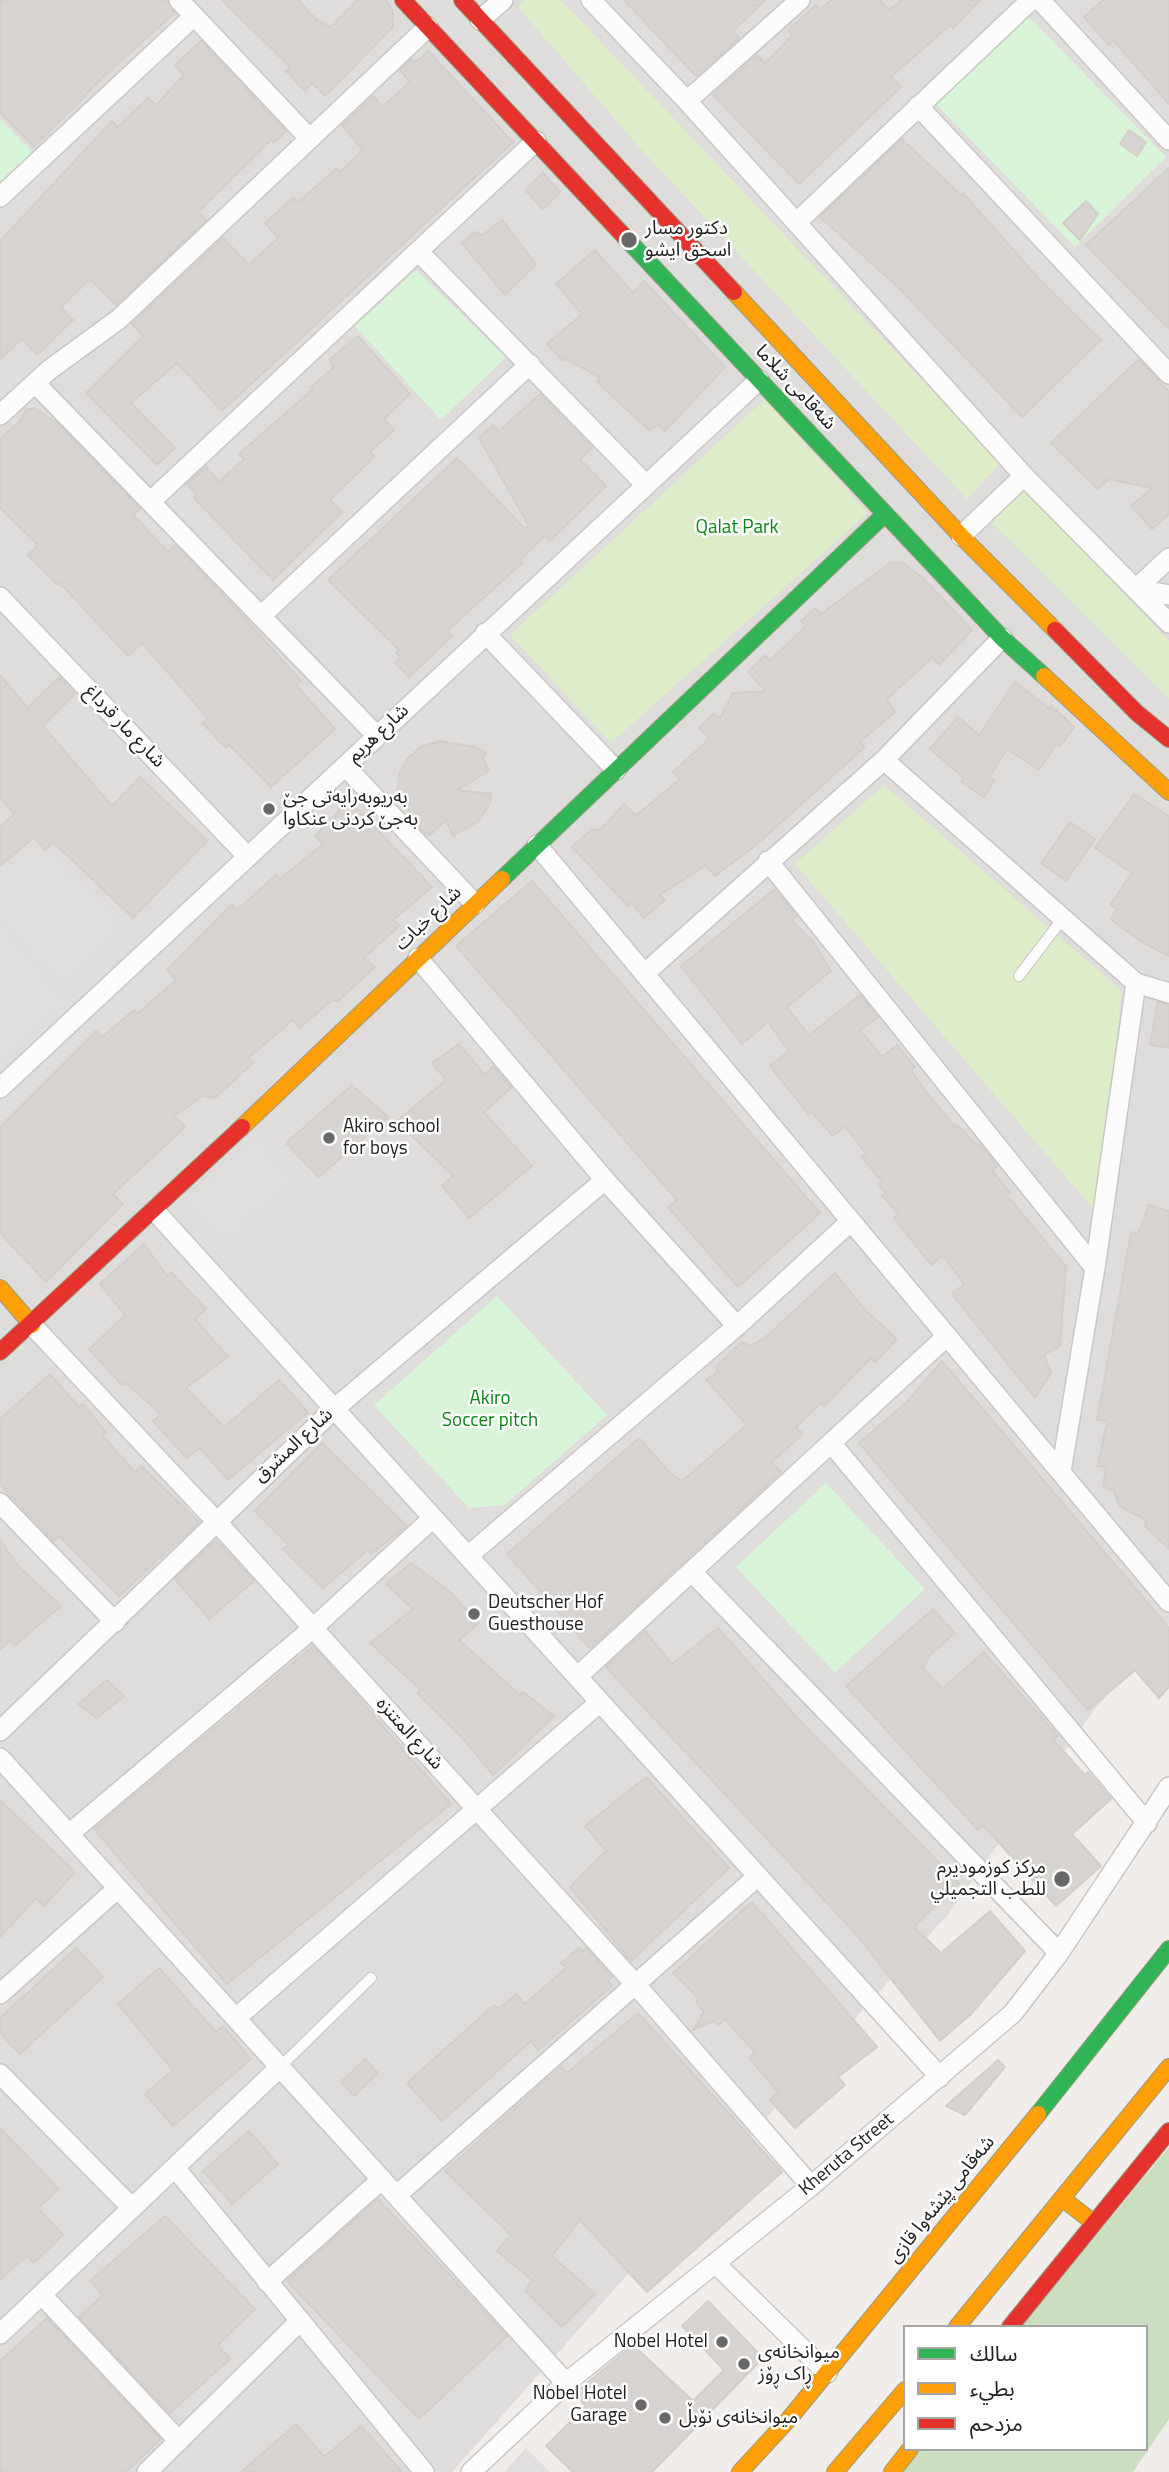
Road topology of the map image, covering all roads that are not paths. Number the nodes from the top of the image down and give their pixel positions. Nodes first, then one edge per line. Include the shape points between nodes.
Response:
1 (179, 0) edge
2 (403, 0) edge
3 (462, 0) edge
4 (503, 0) edge
5 (591, 0) edge
6 (800, 0) edge
7 (1031, 0) edge
8 (1040, 0) edge
9 (194, 16) junction
10 (480, 20) junction
11 (428, 27) junction
12 (687, 101) junction
13 (918, 106) junction
14 (310, 139) junction
15 (1169, 140) edge
16 (536, 141) junction
17 (0, 197) edge
18 (797, 222) junction
19 (419, 252) junction
20 (680, 265) junction
21 (530, 364) junction
22 (1169, 374) edge
23 (759, 380) junction
24 (35, 383) junction
25 (0, 415) edge
26 (1024, 476) junction
27 (646, 485) junction
28 (150, 502) junction
29 (885, 514) junction
30 (961, 536) junction
31 (1169, 558) edge
32 (1136, 589) junction
33 (1169, 595) edge
34 (0, 597) edge
35 (261, 616) junction
36 (1169, 623) edge
37 (485, 633) junction
38 (1002, 638) junction
39 (377, 736) junction
40 (1169, 739) edge
41 (884, 760) junction
42 (345, 766) junction
43 (616, 770) junction
44 (1169, 792) edge
45 (537, 845) junction
46 (248, 857) junction
47 (768, 861) junction
48 (475, 904) junction
49 (1063, 918) junction
50 (418, 958) junction
51 (644, 974) junction
52 (1019, 976) dead end
53 (1136, 983) junction
54 (1169, 993) edge
55 (0, 1088) edge
56 (605, 1180) junction
57 (155, 1211) junction
58 (851, 1221) junction
59 (1096, 1268) junction
60 (0, 1288) edge
61 (32, 1325) junction
62 (737, 1326) junction
63 (947, 1336) junction
64 (0, 1352) edge
65 (334, 1409) junction
66 (832, 1444) junction
67 (1061, 1472) junction
68 (0, 1503) edge
69 (433, 1518) junction
70 (216, 1521) junction
71 (468, 1556) junction
72 (692, 1573) junction
73 (1169, 1602) edge
74 (115, 1622) junction
75 (313, 1629) junction
76 (577, 1677) junction
77 (600, 1702) junction
78 (0, 1731) edge
79 (0, 1758) edge
80 (1169, 1787) edge
81 (478, 1811) junction
82 (1147, 1823) junction
83 (69, 1834) junction
84 (758, 1876) junction
85 (118, 1888) junction
86 (1059, 1953) junction
87 (1166, 1956) edge
88 (371, 1979) dead end
89 (636, 1985) junction
90 (0, 1994) edge
91 (236, 2018) junction
92 (280, 2067) junction
93 (1169, 2067) edge
94 (0, 2074) edge
95 (940, 2077) junction
96 (1169, 2131) edge
97 (176, 2169) junction
98 (382, 2179) junction
99 (811, 2186) junction
100 (397, 2195) junction
101 (1063, 2199) junction
102 (132, 2208) junction
103 (1094, 2223) junction
104 (715, 2263) junction
105 (267, 2281) junction
106 (42, 2295) junction
107 (300, 2321) junction
108 (959, 2325) edge
109 (1012, 2325) edge
110 (0, 2334) edge
111 (827, 2372) junction
112 (566, 2383) junction
113 (903, 2392) edge
114 (179, 2441) junction
115 (908, 2451) edge
116 (147, 2472) edge
117 (424, 2472) edge
118 (471, 2472) edge
119 (740, 2472) edge
120 (835, 2472) edge
121 (892, 2472) edge

1 - 9 street
2 - 11 main road, شەقامی شلاما
3 - 10 main road, شەقامی شلاما
4 - 10 street
5 - 12 street
6 - 12 street
7 - 13 street
8 - 15 street
9 - 14 street
9 - 17 street
10 - 20 main road, شەقامی شلاما
11 - 14 street
11 - 16 main road, شەقامی شلاما
12 - 18 street
13 - 18 street
13 - 22 street
14 - 24 street via 118,319
16 - 19 street
16 - 20 main road, شەقامی شلاما
18 - 26 street
19 - 21 street
19 - 28 street
20 - 23 main road, شەقامی شلاما
20 - 30 main road, شەقامی شلاما
21 - 27 street
21 - 35 street
23 - 27 street, شارع هريم
23 - 29 main road, شەقامی شلاما
24 - 25 street
24 - 28 street
26 - 30 street
26 - 32 street
27 - 37 street, شارع هريم
28 - 35 street
29 - 38 main road, شەقامی شلاما
29 - 43 main road, شارع خبات
30 - 40 main road, شەقامی شلاما via 1136,713
31 - 32 street
32 - 33 street
32 - 36 street
34 - 46 street, شارع مار قرداغ
35 - 39 street
37 - 39 street, شارع هريم
37 - 43 street
38 - 41 street
38 - 44 main road, شەقامی شلاما
39 - 42 street, شارع هريم
41 - 47 street
41 - 49 street
42 - 46 street, شارع هريم
42 - 48 street
43 - 45 main road, شارع خبات
45 - 48 main road, شارع خبات
45 - 51 street
46 - 55 street, شارع هريم
47 - 51 street
47 - 59 street
48 - 50 main road, شارع خبات
49 - 52 lane
49 - 53 street
50 - 56 street
50 - 57 main road, شارع خبات
51 - 58 street
53 - 54 street
53 - 59 street
56 - 62 street
56 - 65 street, شارع المشرق
57 - 61 main road, شارع خبات
57 - 65 street
58 - 62 street
58 - 63 street
59 - 67 street
60 - 61 main road, شارع المتنزه
61 - 64 main road, شارع خبات
61 - 70 street, شارع المتنزه
62 - 71 street
63 - 66 street
63 - 67 street
65 - 69 street
65 - 70 street, شارع المشرق
66 - 72 street
66 - 82 street
67 - 73 street
68 - 74 street
69 - 71 street
69 - 75 street
70 - 74 street, شارع المشرق
70 - 75 street, شارع المتنزه
71 - 76 street
72 - 76 street
72 - 86 street
74 - 78 street, شارع المشرق
75 - 81 street, شارع المتنزه
75 - 83 street
76 - 77 street
77 - 81 street
77 - 84 street
79 - 83 street
80 - 82 street, Kheruta Street
81 - 89 street, شارع المتنزه
81 - 91 street
82 - 86 street, Kheruta Street
83 - 85 street
84 - 89 street
84 - 95 street
85 - 90 street
85 - 91 street
86 - 95 street, Kheruta Street via 1013,2014
87 - 111 main road, شەقامی پێشەوا قازی
88 - 92 lane
89 - 99 street, شارع المتنزه
89 - 100 street
91 - 92 street
92 - 97 street
92 - 98 street
93 - 101 main road
94 - 102 street
95 - 99 street, Kheruta Street
96 - 103 main road
97 - 102 street
97 - 105 street
98 - 100 street
98 - 105 street
99 - 104 street, Kheruta Street
100 - 112 street
101 - 103 main road
101 - 108 main road
102 - 106 street
103 - 109 main road
104 - 111 street
104 - 112 street, Kheruta Street
105 - 107 street
106 - 110 street
106 - 114 street
107 - 114 street
107 - 117 street
111 - 119 main road, شەقامی پێشەوا قازی
112 - 118 street, Kheruta Street
113 - 120 main road
114 - 116 street
115 - 121 main road

